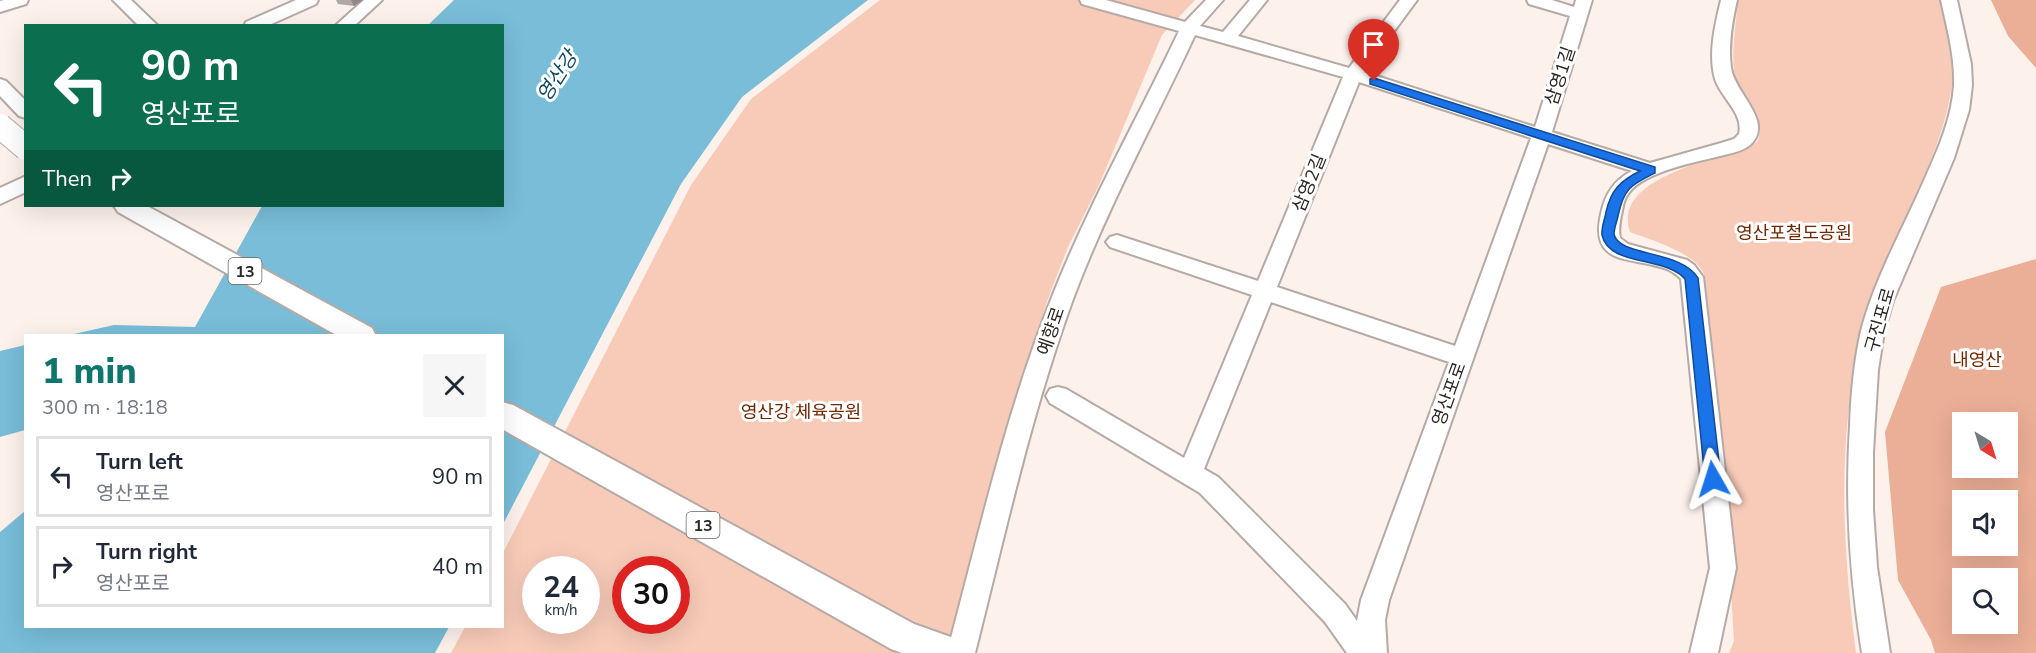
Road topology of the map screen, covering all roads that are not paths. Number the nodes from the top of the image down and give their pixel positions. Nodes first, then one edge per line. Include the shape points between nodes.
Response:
1 (20, 0) edge
2 (121, 0) edge
3 (310, 0) edge
4 (374, 0) edge
5 (1088, 0) edge
6 (1215, 0) edge
7 (1259, 0) edge
8 (1409, 0) edge
9 (1535, 0) edge
10 (1729, 0) edge
11 (1949, 0) edge
12 (0, 7) edge
13 (1582, 7) edge
14 (148, 24) edge
15 (256, 24) edge
16 (345, 24) edge
17 (1190, 27) junction
18 (1228, 37) junction
19 (1353, 75) junction
20 (0, 85) edge
21 (24, 110) edge
22 (0, 126) edge
23 (24, 128) edge
24 (1541, 137) junction
25 (0, 138) edge
26 (24, 146) edge
27 (1651, 170) junction
28 (24, 184) edge
29 (0, 196) edge
30 (129, 207) edge
31 (1117, 242) dead end
32 (1264, 291) junction
33 (358, 334) edge
34 (1462, 357) junction
35 (1058, 396) dead end
36 (504, 415) edge
37 (1190, 474) junction
38 (949, 653) edge
39 (961, 653) edge
40 (1364, 653) edge
41 (1373, 653) edge
42 (1704, 653) edge
43 (1876, 653) edge

1 - 12 street
2 - 14 street
3 - 15 street
4 - 16 street
5 - 17 street
6 - 17 street
7 - 18 street
8 - 19 street
9 - 13 street, 삼영1길
10 - 27 street via 1721,34 1724,80 1742,109 1749,134 1731,147
11 - 43 street, 구진포로 via 1960,51 1960,108 1943,161 1876,319 1865,382 1861,542
13 - 24 street, 삼영1길
17 - 18 street
17 - 39 street, 예향로 via 1081,250 1062,299 1022,424
18 - 19 street
19 - 24 street
19 - 32 street, 삼영2길
20 - 21 street
22 - 26 main road, bridge
23 - 25 street
24 - 27 street
24 - 34 street, 영산포로
27 - 42 street via 1620,189 1608,233 1612,243 1623,251 1684,268 1692,278 1723,568
28 - 29 street
30 - 33 main road, 13
31 - 32 street
32 - 34 street
32 - 37 street, 삼영2길
34 - 41 street, 영산포로 via 1375,600 1371,620
35 - 37 street
36 - 38 main road, 13 via 904,637
37 - 40 street via 1209,485 1335,613

